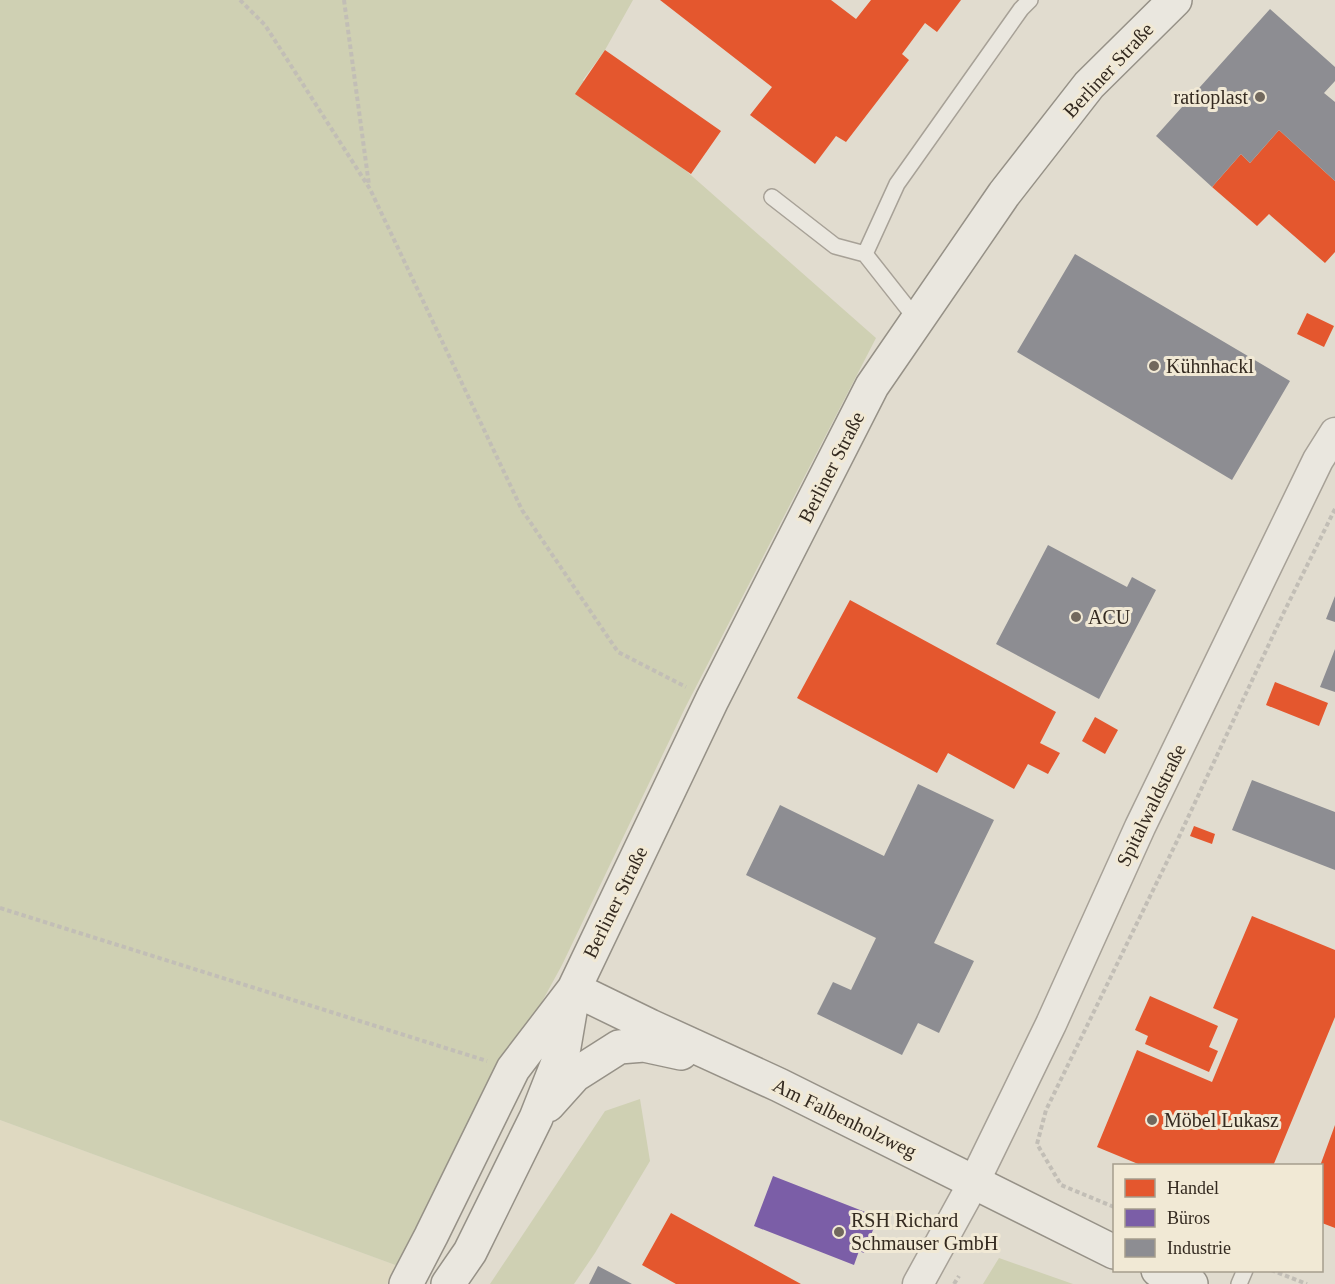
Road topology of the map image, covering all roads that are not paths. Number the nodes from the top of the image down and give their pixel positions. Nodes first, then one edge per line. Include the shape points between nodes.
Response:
1 (1030, 0) edge
2 (1175, 0) edge
3 (772, 197) dead end
4 (865, 254) junction
5 (917, 320) junction
6 (1335, 433) edge
7 (574, 989) junction
8 (732, 1063) junction
9 (536, 1118) junction
10 (974, 1182) junction
11 (1113, 1252) edge
12 (1163, 1272) edge
13 (406, 1284) edge
14 (448, 1284) edge
15 (918, 1284) edge
16 (1191, 1284) edge

1 - 4 lane via 897,184
2 - 5 main road, Berliner Straße via 1089,85 1004,194
3 - 4 lane via 836,246
4 - 5 lane
5 - 7 main road, Berliner Straße via 872,386 712,700
6 - 10 street, Spitalwaldstraße via 1318,460 1144,817 1051,1024
7 - 8 main road, Am Falbenholzweg
7 - 9 main road, Berliner Straße via 564,1047
7 - 13 main road, Berliner Straße via 513,1069
8 - 9 main road via 644,1045 620,1047 575,1075
8 - 10 main road, Am Falbenholzweg
9 - 14 main road, Berliner Straße via 471,1252
10 - 11 main road, Am Falbenholzweg
10 - 15 street, Spitalwaldstraße
12 - 16 main road

